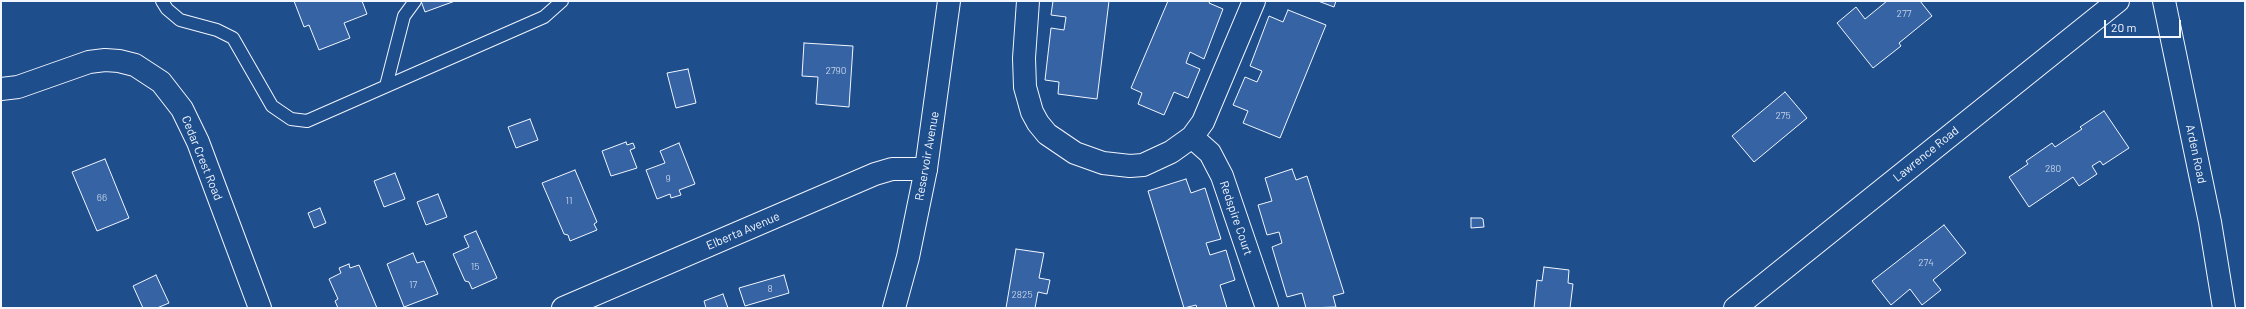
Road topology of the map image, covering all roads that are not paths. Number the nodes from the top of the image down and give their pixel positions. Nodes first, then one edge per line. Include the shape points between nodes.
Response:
1 (162, 1) edge
2 (415, 1) edge
3 (562, 1) edge
4 (949, 1) edge
5 (1028, 1) edge
6 (1254, 1) edge
7 (2118, 1) edge
8 (2164, 1) edge
9 (386, 86) junction
10 (1, 89) edge
11 (1192, 136) junction
12 (926, 169) junction
13 (260, 308) edge
14 (563, 308) edge
15 (894, 308) edge
16 (1267, 308) edge
17 (1735, 308) edge
18 (2224, 308) edge

1 - 9 lane via 180,20 217,30 233,38 272,106 291,119 307,121
2 - 9 lane via 404,16
3 - 9 lane via 544,17
4 - 12 street, Reservoir Avenue
5 - 11 street via 1024,58 1025,87 1032,112 1047,134 1060,144 1090,159 1116,166 1143,164 1171,152
6 - 11 street via 1203,122
7 - 17 street, Lawrence Road
8 - 18 street, Arden Road via 2210,222
10 - 13 street, Cedar Crest Road via 18,87 88,62 105,60 135,66 161,82 182,109 198,142
11 - 16 street, Redspire Court via 1210,153 1222,176
12 - 14 street, Elberta Avenue via 892,170 875,174
12 - 15 street, Reservoir Avenue via 908,257

